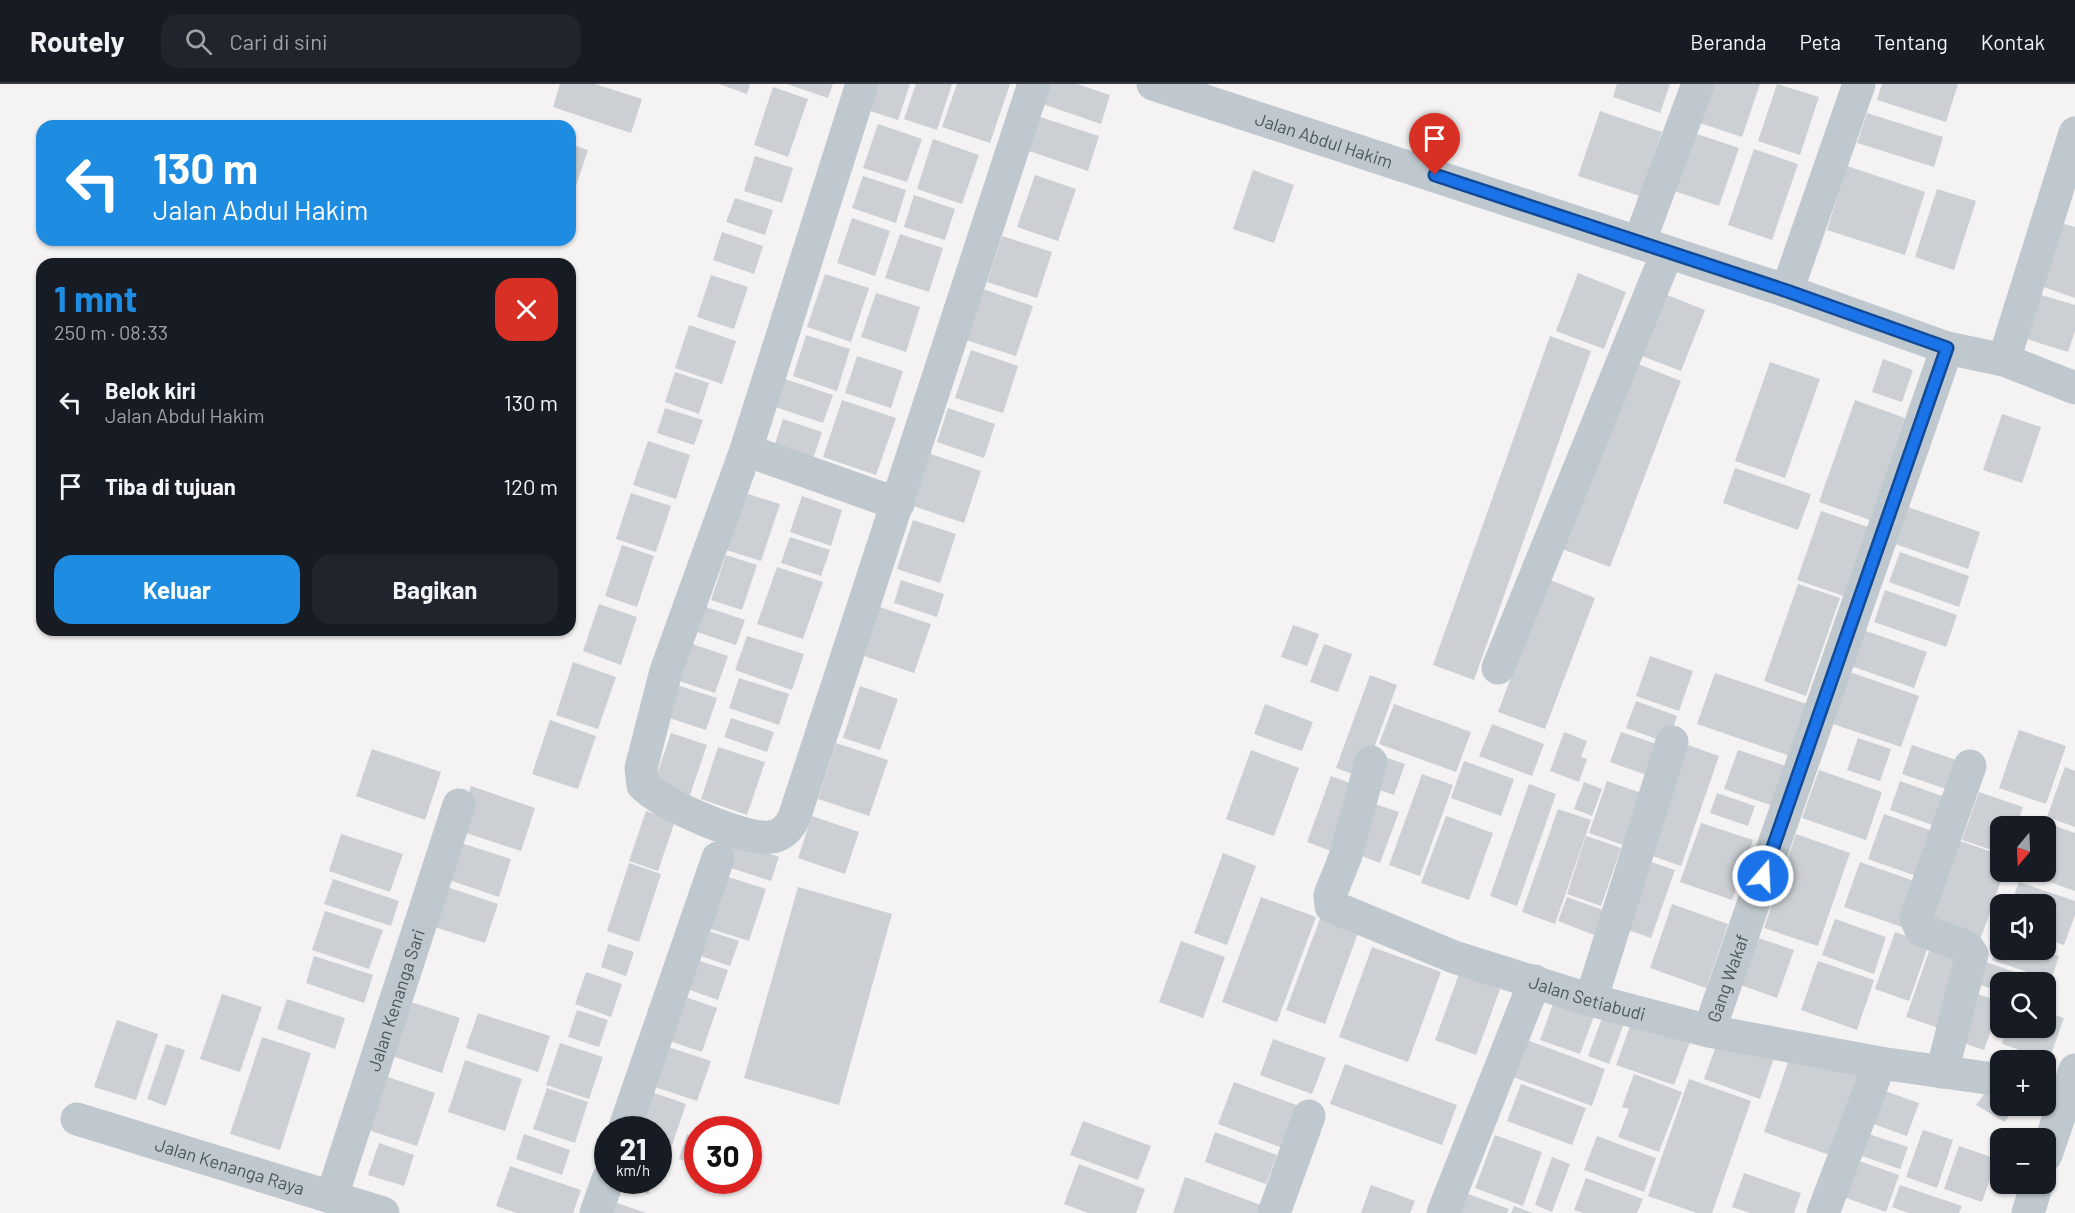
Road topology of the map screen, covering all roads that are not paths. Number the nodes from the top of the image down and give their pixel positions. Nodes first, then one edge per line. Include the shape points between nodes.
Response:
1 (862, 84) edge
2 (1034, 84) edge
3 (1153, 84) edge
4 (1698, 84) edge
5 (1859, 84) edge
6 (2075, 133) edge
7 (1653, 248) junction
8 (1787, 291) junction
9 (1947, 348) junction
10 (2004, 360) junction
11 (2075, 388) edge
12 (746, 450) junction
13 (898, 504) junction
14 (1498, 668) dead end
15 (1672, 742) dead end
16 (1371, 762) dead end
17 (1970, 766) dead end
18 (459, 806) dead end
19 (718, 858) dead end
20 (1535, 981) junction
21 (1591, 1000) junction
22 (1709, 1030) junction
23 (1880, 1063) junction
24 (1942, 1072) junction
25 (1990, 1079) edge
26 (2066, 1088) edge
27 (629, 1116) edge
28 (1309, 1116) dead end
29 (77, 1119) dead end
30 (2054, 1128) edge
31 (603, 1194) edge
32 (2034, 1194) edge
33 (332, 1196) junction
34 (383, 1213) edge
35 (596, 1213) edge
36 (1274, 1213) edge
37 (1443, 1213) edge
38 (1823, 1213) edge
39 (2028, 1213) edge

1 - 12 street
2 - 13 street
3 - 7 street, Jalan Abdul Hakim
4 - 7 street
5 - 8 street
6 - 10 street
7 - 8 street, Jalan Abdul Hakim
7 - 14 street
8 - 9 street, Jalan Abdul Hakim
9 - 10 street, Jalan Abdul Hakim
9 - 22 street, Gang Wakaf
10 - 11 street, Jalan Abdul Hakim
12 - 13 street
12 - 13 street via 666,671 641,768 643,785 649,791 700,818 757,836 770,837 789,829
15 - 21 street
16 - 20 street, Jalan Setiabudi via 1346,855 1330,895 1331,906 1454,957
17 - 24 street via 1916,918 1921,930 1967,947 1972,954
18 - 33 street, Jalan Kenanga Sari
19 - 27 street
20 - 21 street, Jalan Setiabudi
20 - 37 street
21 - 22 street, Jalan Setiabudi
22 - 23 street, Jalan Setiabudi
23 - 24 street, Jalan Setiabudi
23 - 38 street
24 - 25 street, Jalan Setiabudi
26 - 30 street
28 - 36 street
29 - 33 street, Jalan Kenanga Raya
31 - 35 street
32 - 39 street
33 - 34 street, Jalan Kenanga Raya

